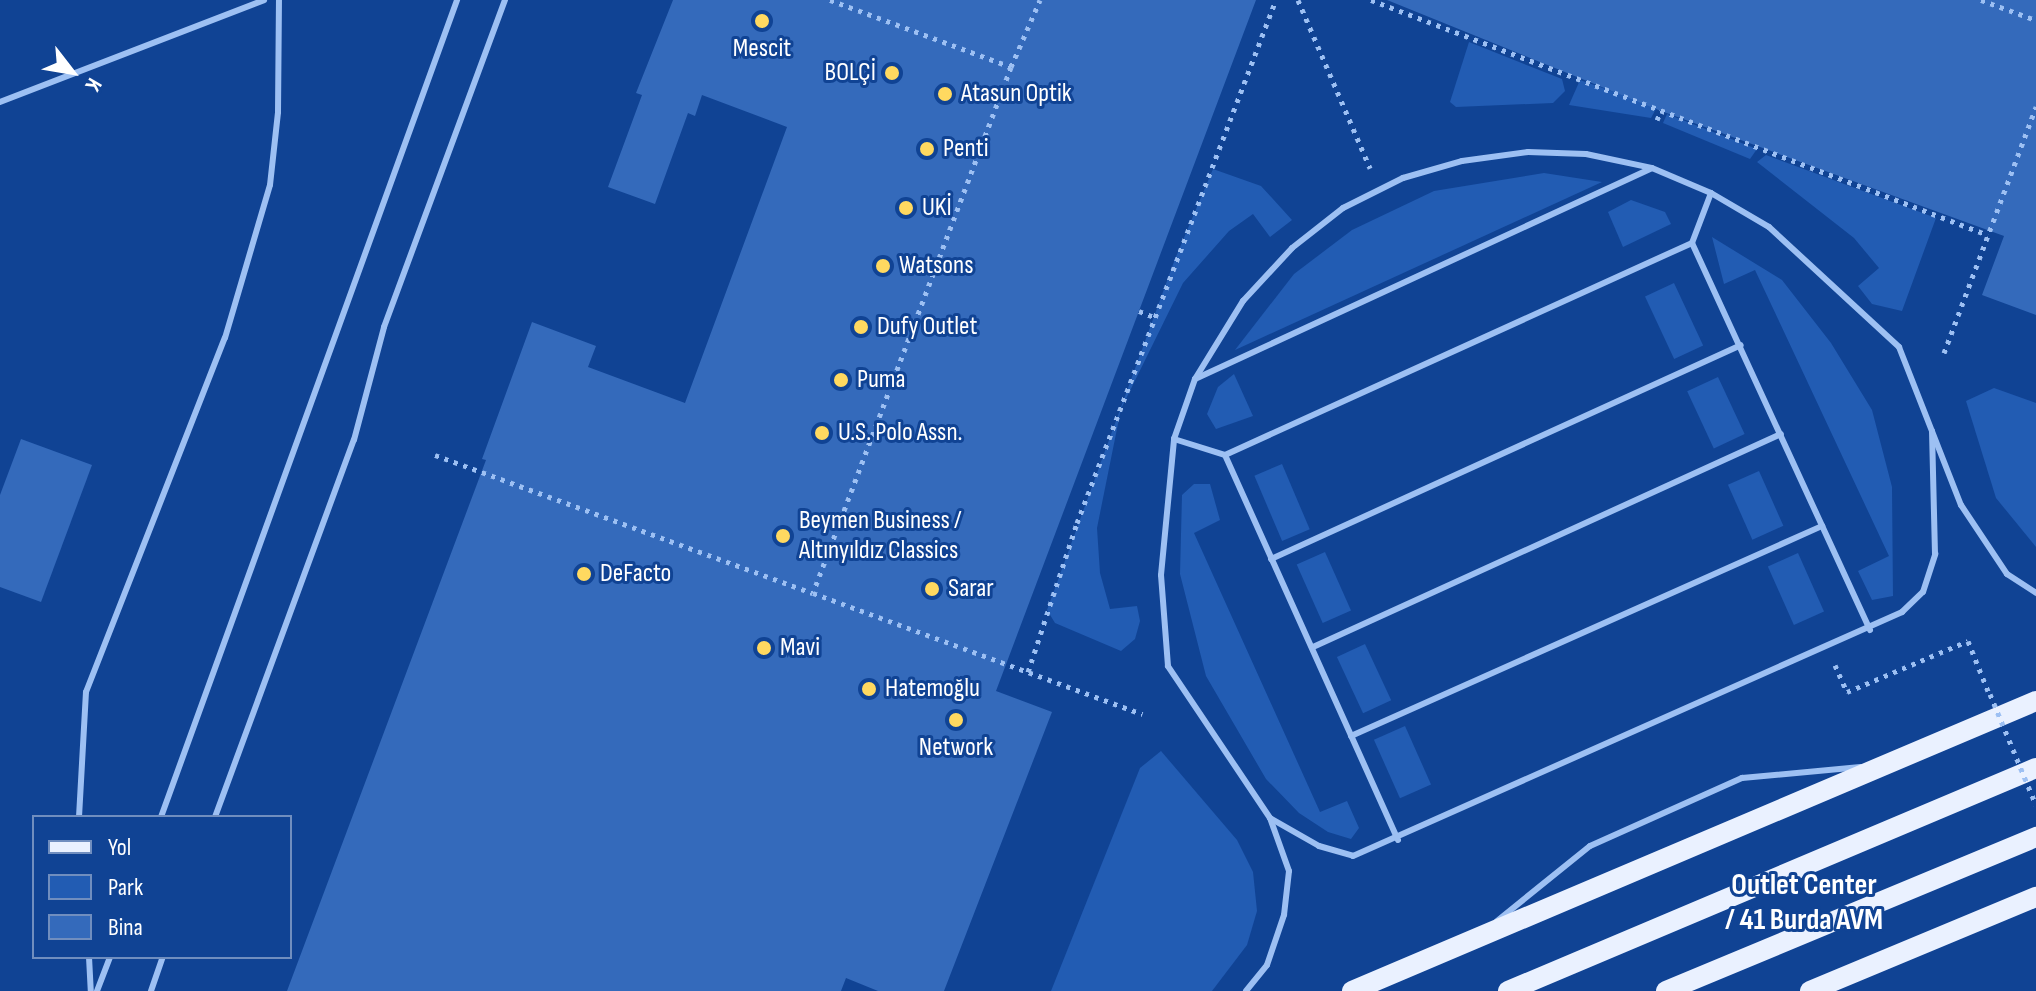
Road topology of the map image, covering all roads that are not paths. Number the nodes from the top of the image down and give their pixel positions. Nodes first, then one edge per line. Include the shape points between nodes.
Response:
1 (264, 0) edge
2 (279, 0) edge
3 (457, 0) edge
4 (505, 0) edge
5 (0, 102) edge
6 (1652, 168) junction
7 (1711, 193) junction
8 (1692, 243) junction
9 (1741, 345) junction
10 (1195, 379) junction
11 (1932, 422) junction
12 (1781, 434) junction
13 (1174, 439) junction
14 (1225, 455) junction
15 (1822, 526) junction
16 (1271, 559) junction
17 (2036, 593) edge
18 (1870, 630) junction
19 (1313, 647) junction
20 (2036, 701) edge
21 (1351, 736) junction
22 (1884, 765) junction
23 (2036, 768) edge
24 (79, 815) edge
25 (162, 815) edge
26 (216, 815) edge
27 (1270, 818) junction
28 (2036, 837) edge
29 (1398, 840) junction
30 (2036, 897) edge
31 (1473, 941) junction
32 (89, 959) edge
33 (109, 959) edge
34 (162, 959) edge
35 (91, 991) edge
36 (97, 991) edge
37 (151, 991) edge
38 (1246, 991) edge
39 (1352, 991) edge
40 (1508, 991) edge
41 (1666, 991) edge
42 (1810, 991) edge

1 - 5 lane
2 - 24 lane via 278,112 266,200 225,338 86,692
3 - 25 lane
4 - 26 lane via 384,327 354,440
6 - 7 lane
6 - 10 lane
6 - 10 lane via 1586,154 1528,152 1462,161 1379,190 1343,208 1292,248 1243,301
7 - 8 lane
7 - 11 lane via 1769,227 1899,347
8 - 9 lane
8 - 14 lane
9 - 12 lane
9 - 16 lane
10 - 13 lane
11 - 17 lane via 1961,505 2007,574
11 - 18 lane via 1935,554 1923,592 1902,612
12 - 15 lane
12 - 19 lane
13 - 14 lane
13 - 27 lane via 1164,498 1161,575 1168,666
14 - 16 lane
15 - 18 lane
15 - 21 lane
16 - 19 lane
18 - 29 lane
19 - 21 lane
20 - 22 main road
21 - 29 lane
22 - 31 main road
22 - 31 lane via 1742,778 1590,846
23 - 40 main road
27 - 29 lane via 1319,846 1353,856
27 - 38 lane via 1289,871 1284,915 1267,965
28 - 41 main road
30 - 42 main road
31 - 39 main road
32 - 35 lane
33 - 36 lane
34 - 37 lane

